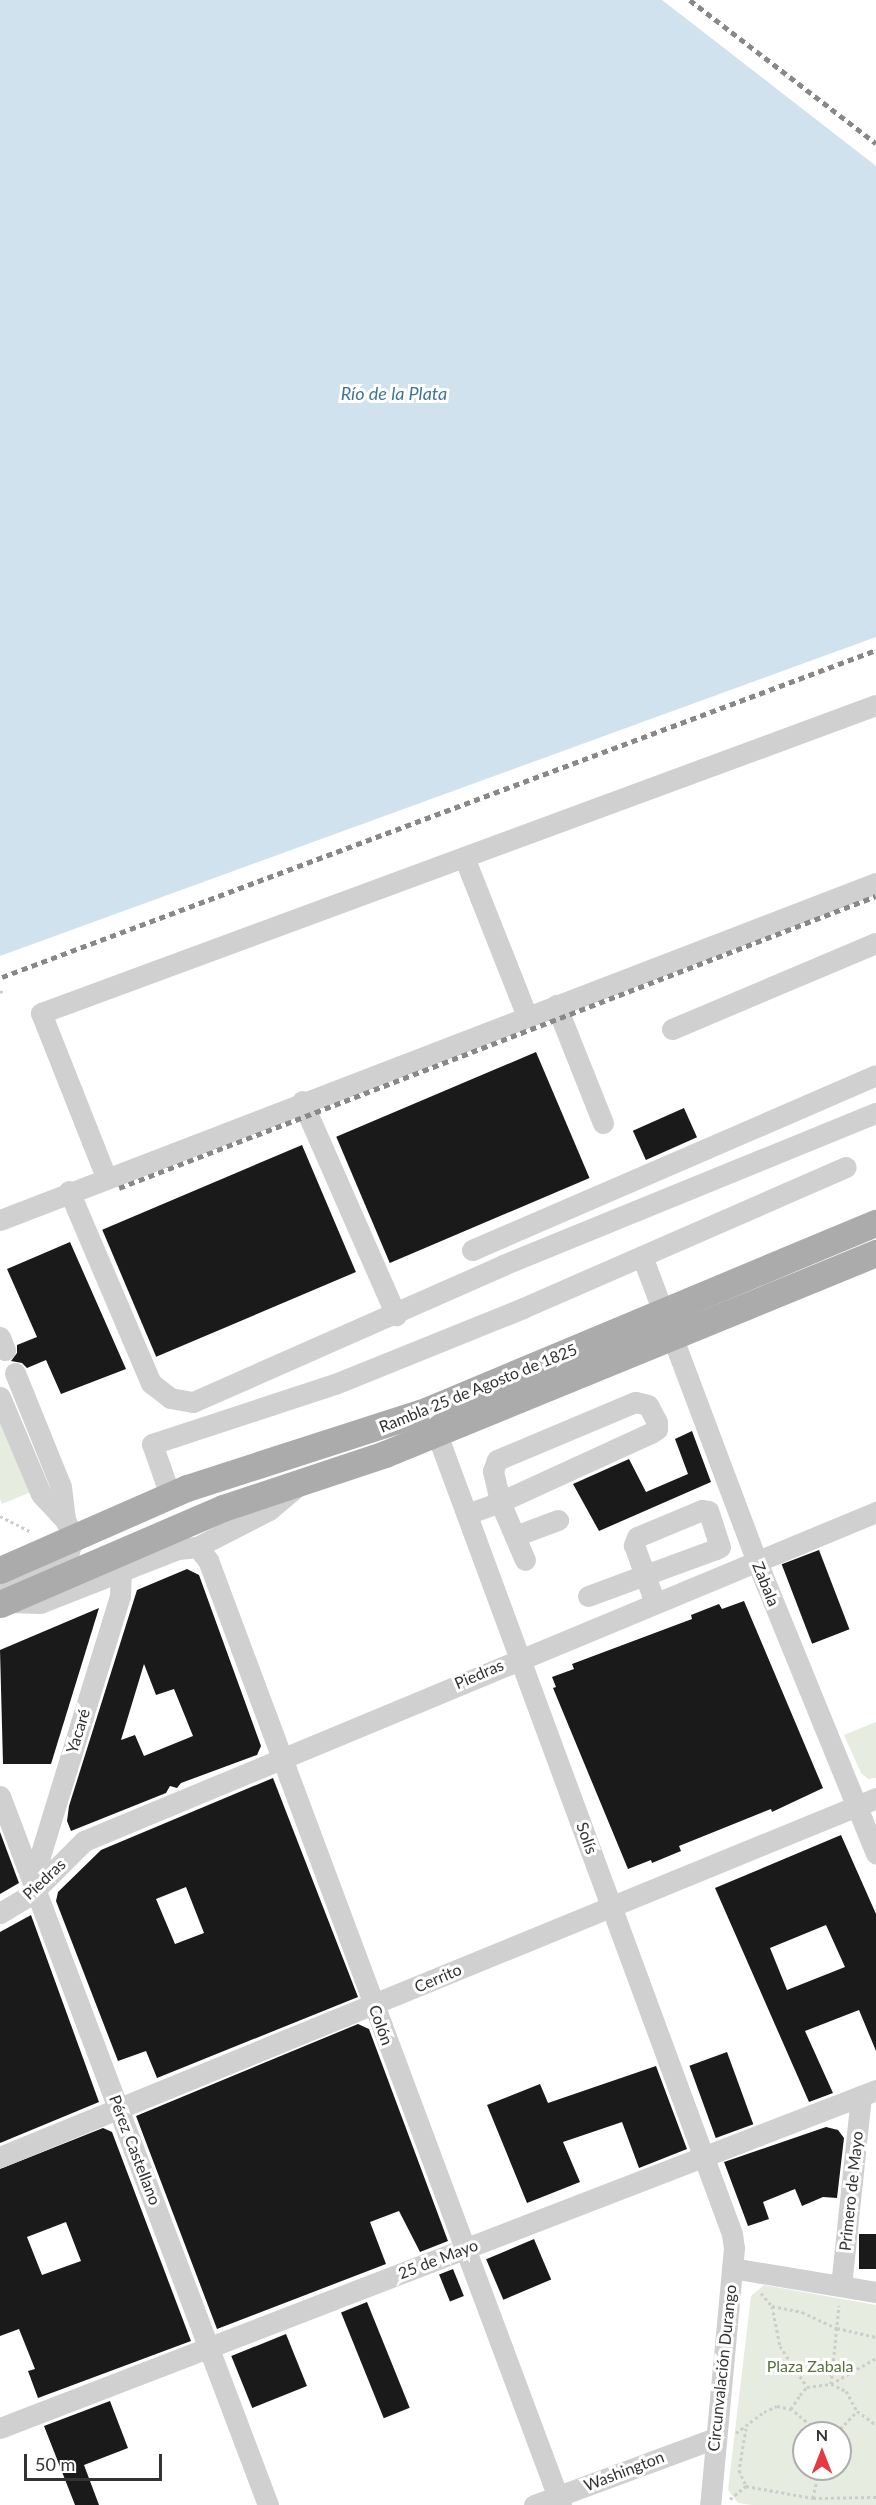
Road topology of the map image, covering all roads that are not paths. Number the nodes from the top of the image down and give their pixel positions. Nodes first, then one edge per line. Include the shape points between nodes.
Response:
1 (876, 705) edge
2 (464, 857) junction
3 (876, 883) edge
4 (876, 943) edge
5 (556, 1005) junction
6 (527, 1016) junction
7 (672, 1029) dead end
8 (876, 1075) edge
9 (302, 1101) junction
10 (876, 1113) edge
11 (603, 1123) dead end
12 (846, 1167) dead end
13 (106, 1177) junction
14 (69, 1191) junction
15 (0, 1220) edge
16 (876, 1223) edge
17 (472, 1251) dead end
18 (876, 1253) edge
19 (642, 1256) junction
20 (663, 1311) junction
21 (396, 1315) junction
22 (673, 1338) junction
23 (15, 1373) dead end
24 (0, 1397) edge
25 (432, 1422) junction
26 (305, 1479) junction
27 (170, 1495) junction
28 (500, 1502) junction
29 (876, 1512) edge
30 (467, 1514) junction
31 (558, 1520) dead end
32 (70, 1529) junction
33 (514, 1536) junction
34 (197, 1547) junction
35 (525, 1560) dead end
36 (757, 1562) junction
37 (118, 1564) junction
38 (0, 1570) edge
39 (588, 1596) dead end
40 (1, 1598) edge
41 (655, 1603) junction
42 (520, 1657) junction
43 (282, 1756) junction
44 (0, 1796) edge
45 (867, 1802) edge
46 (53, 1812) junction
47 (84, 1841) junction
48 (876, 1854) edge
49 (36, 1889) junction
50 (612, 1906) junction
51 (0, 1913) edge
52 (374, 2005) junction
53 (868, 2093) edge
54 (119, 2109) junction
55 (0, 2157) edge
56 (704, 2157) junction
57 (464, 2249) junction
58 (732, 2268) junction
59 (841, 2286) junction
60 (876, 2292) edge
61 (209, 2348) junction
62 (0, 2428) edge
63 (715, 2438) junction
64 (559, 2501) edge
65 (268, 2505) edge
66 (534, 2505) edge
67 (710, 2505) edge

1 - 2 street
2 - 6 street
2 - 13 street via 41,1012
3 - 5 street
4 - 7 street
5 - 6 street
5 - 11 street
6 - 9 street
8 - 17 street
9 - 13 street
9 - 21 street
10 - 21 street via 503,1265
12 - 19 street
13 - 14 street
14 - 15 street
14 - 21 street via 145,1372 151,1383 170,1398 193,1402
16 - 20 main road, Rambla 25 de Agosto de 1825
18 - 22 main road, Rambla 25 de Agosto de 1825
19 - 20 street, Zabala
19 - 27 street via 335,1384 152,1444
20 - 22 street, Zabala
20 - 25 main road, Rambla 25 de Agosto de 1825
22 - 25 main road, Rambla 25 de Agosto de 1825
22 - 36 street, Zabala
23 - 32 street via 61,1486
24 - 32 street via 41,1494
25 - 26 main road, Rambla 25 de Agosto de 1825
25 - 27 main road, Rambla 25 de Agosto de 1825
25 - 30 street, Solís
26 - 34 street, Rambla 25 de Agosto de 1825 via 268,1510
26 - 37 main road, Rambla 25 de Agosto de 1825 via 223,1508
27 - 32 main road, Rambla 25 de Agosto de 1825
28 - 28 street via 651,1433 657,1422 648,1405 635,1402 497,1460 493,1471
28 - 30 street
28 - 33 street
29 - 36 street, Piedras
30 - 42 street, Solís
31 - 33 street
32 - 37 street
32 - 38 main road, Rambla 25 de Agosto de 1825
32 - 40 street, Rambla 25 de Agosto de 1825 via 71,1548 56,1563
33 - 35 street
34 - 37 street, Rambla 25 de Agosto de 1825
34 - 43 street, Colón via 208,1560
36 - 41 street, Piedras
36 - 45 street, Zabala
37 - 40 main road, Rambla 25 de Agosto de 1825
37 - 46 street, Yacaré via 120,1596
39 - 41 street via 645,1575
41 - 42 street, Piedras
42 - 43 street, Piedras
42 - 50 street, Solís
43 - 47 street, Piedras
43 - 52 street, Colón
44 - 49 street, Pérez Castellano
45 - 48 street, Zabala
45 - 50 street, Cerrito
46 - 47 street, Piedras via 52,1828 60,1840
46 - 49 street, Yacaré via 40,1856
47 - 49 street, Piedras
49 - 51 street, Piedras
49 - 54 street, Pérez Castellano
50 - 52 street, Cerrito
50 - 56 street, Solís
52 - 54 street, Cerrito
52 - 57 street, Colón
53 - 56 street, 25 de Mayo
53 - 59 street, Primero de Mayo
54 - 55 street, Cerrito
54 - 61 street, Pérez Castellano
56 - 57 street, 25 de Mayo
56 - 58 street, Solís via 732,2234
57 - 61 street, 25 de Mayo
57 - 64 street, Colón
58 - 59 street, Circunvalación Durango
58 - 63 street, Circunvalación Durango
59 - 60 street, Circunvalación Durango
61 - 62 street, 25 de Mayo
61 - 65 street, Pérez Castellano
63 - 64 street, Washington
63 - 67 street, Circunvalación Durango
64 - 66 street, Washington

